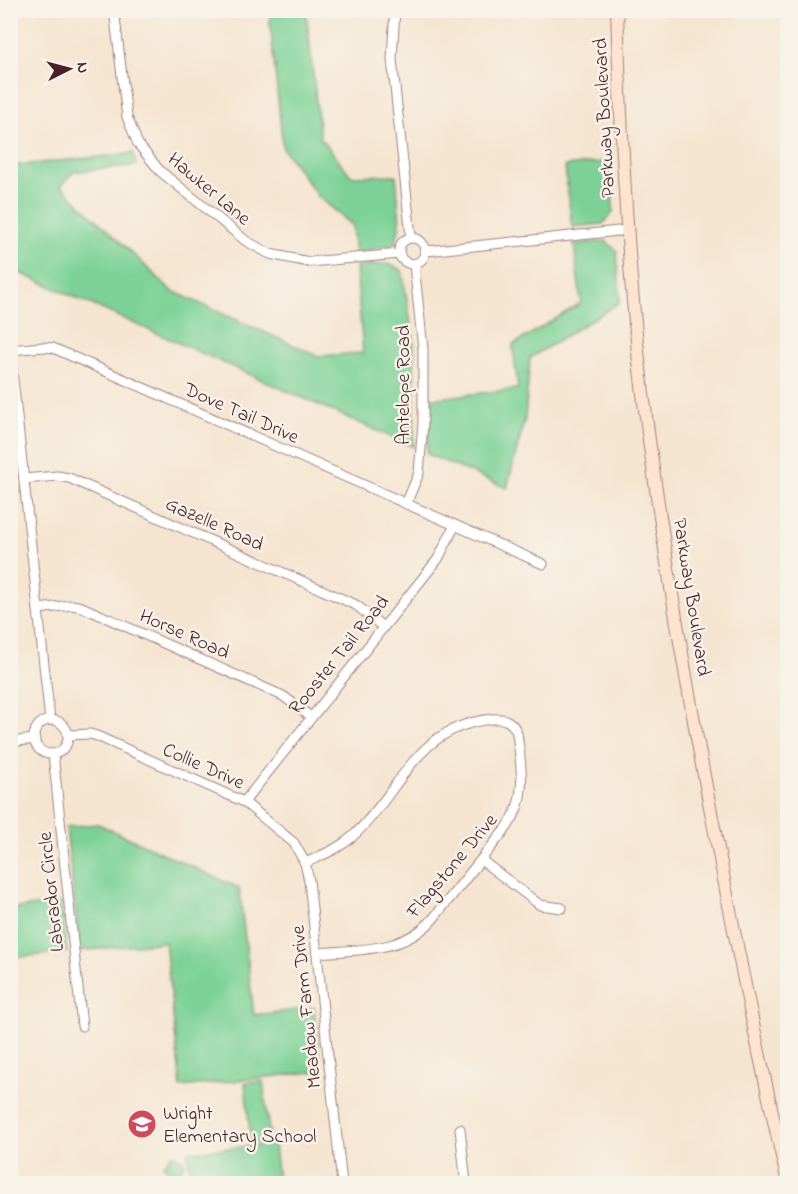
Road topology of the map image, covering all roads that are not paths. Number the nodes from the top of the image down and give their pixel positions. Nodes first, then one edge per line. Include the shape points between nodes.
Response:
1 (114, 10) edge
2 (395, 10) edge
3 (617, 10) edge
4 (628, 230) junction
5 (411, 237) junction
6 (426, 251) junction
7 (400, 254) junction
8 (414, 264) junction
9 (10, 351) edge
10 (24, 479) junction
11 (406, 504) junction
12 (455, 525) junction
13 (543, 564) dead end
14 (38, 609) junction
15 (383, 627) junction
16 (310, 717) junction
17 (50, 720) junction
18 (68, 735) junction
19 (35, 739) junction
20 (10, 742) edge
21 (53, 754) junction
22 (244, 802) junction
23 (481, 860) junction
24 (305, 862) junction
25 (562, 908) dead end
26 (317, 953) junction
27 (82, 1026) dead end
28 (460, 1129) dead end
29 (788, 1182) edge
30 (342, 1184) edge
31 (466, 1184) edge

1 - 7 street, Hawker Lane via 127,117 138,144 160,171 246,241 270,254 315,262
2 - 5 street via 393,65
3 - 4 street, Parkway Boulevard
4 - 6 street
4 - 29 street, Parkway Boulevard via 639,359 684,669 753,1030
5 - 6 street via 420,240
5 - 7 street via 401,244
6 - 8 street via 424,258
7 - 8 street via 403,261
8 - 11 street, Antelope Road via 423,350 423,423 419,473
9 - 10 street
9 - 11 street, Dove Tail Drive via 53,348
10 - 14 street
10 - 15 street, Gazelle Road via 69,478 356,604
11 - 12 street, Dove Tail Drive
12 - 13 street, Dove Tail Drive
12 - 15 street, Rooster Tail Road via 441,554
14 - 16 street, Horse Road via 82,607 283,696
14 - 17 street
15 - 16 street, Rooster Tail Road
16 - 22 street, Rooster Tail Road
17 - 18 street via 60,722
17 - 19 street via 40,724
18 - 21 street via 63,749
18 - 22 street, Collie Drive via 97,736
19 - 20 street
19 - 21 street via 43,752
21 - 27 street, Labrador Circle
22 - 24 street, Collie Drive via 290,839
23 - 24 street, Flagstone Drive via 508,826 520,802 517,733 509,721 463,724 434,740 354,835 338,848
23 - 25 street via 536,903
23 - 26 street, Flagstone Drive via 427,926 411,938 393,945
24 - 26 street, Meadow Farm Drive
26 - 30 street, Meadow Farm Drive
28 - 31 street

